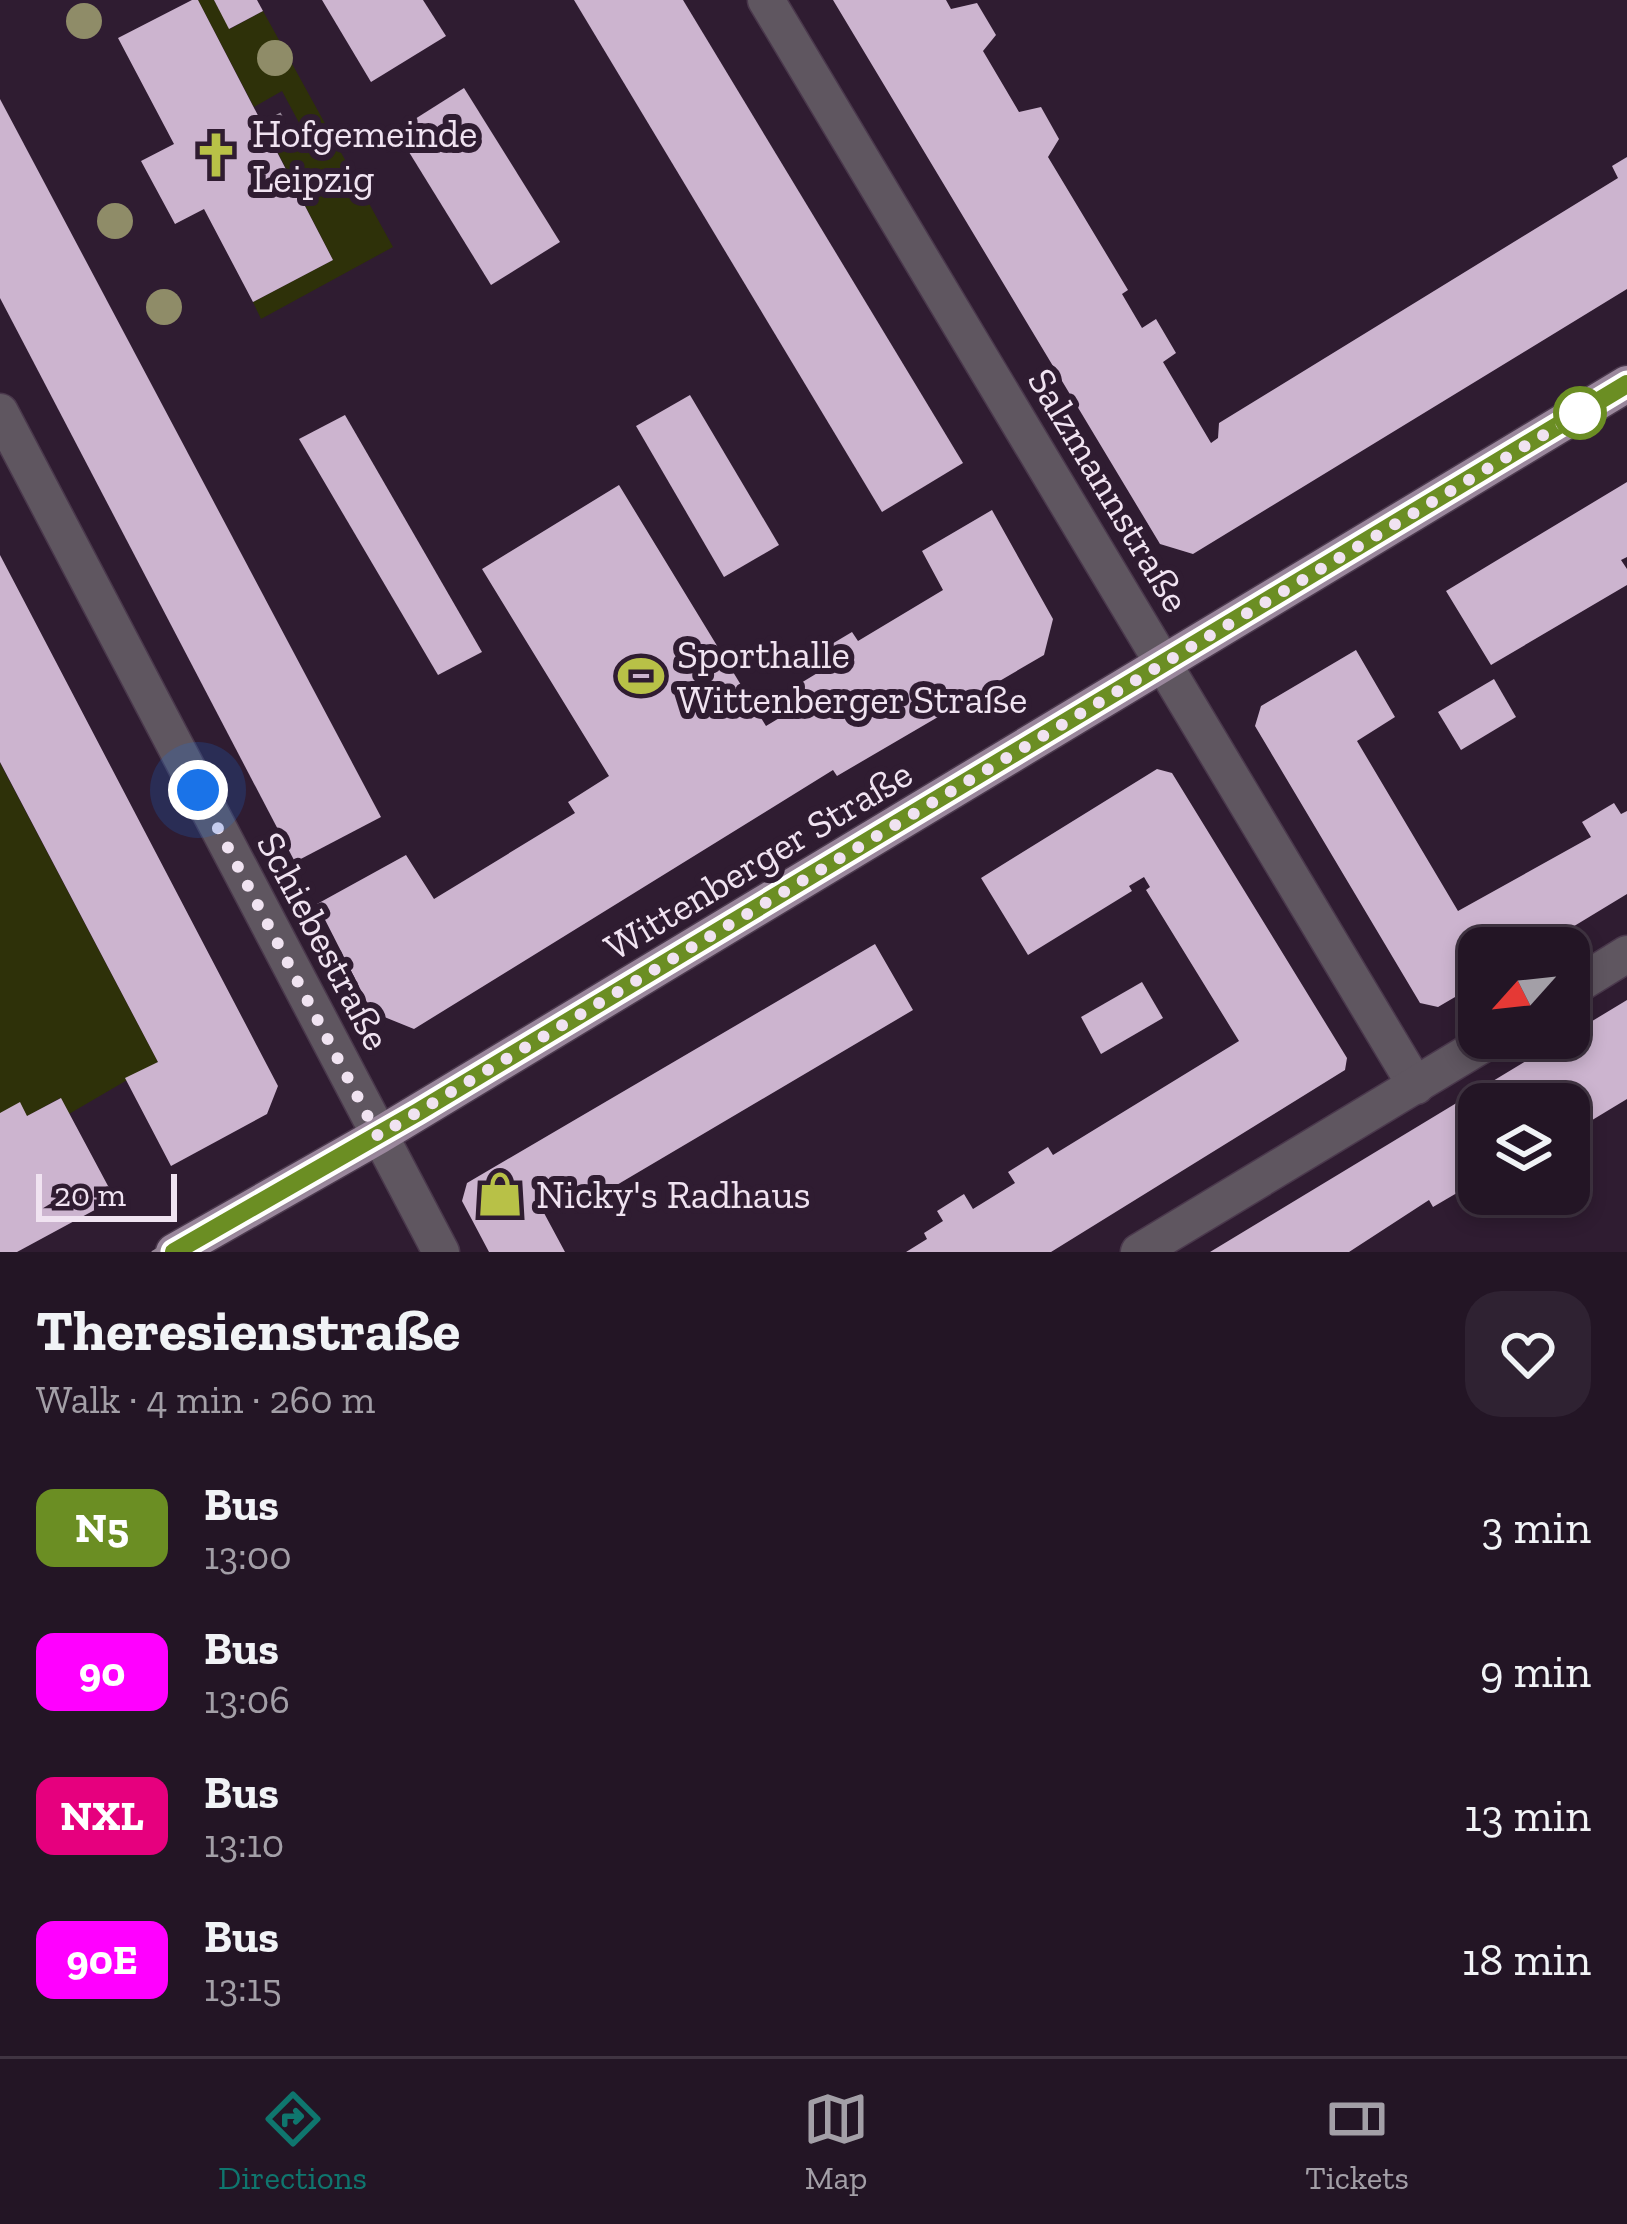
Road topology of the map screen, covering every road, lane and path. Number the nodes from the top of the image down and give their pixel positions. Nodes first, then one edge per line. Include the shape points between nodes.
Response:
1 (766, 0) edge
2 (288, 113) dead end
3 (264, 126) dead end
4 (1627, 384) edge
5 (0, 412) edge
6 (1165, 665) junction
7 (1627, 954) edge
8 (1590, 977) edge
9 (1459, 1059) edge
10 (1416, 1086) junction
11 (378, 1136) junction
12 (174, 1252) edge
13 (441, 1252) edge
14 (1139, 1252) edge

1 - 6 street, Salzmannstraße
2 - 3 path
4 - 6 main road, Wittenberger Straße
5 - 11 street, Schiebestraße
6 - 10 street, Salzmannstraße
6 - 11 main road, Wittenberger Straße
7 - 8 street
9 - 10 street
10 - 14 street
11 - 12 main road, Wittenberger Straße
11 - 13 street, Schiebestraße

